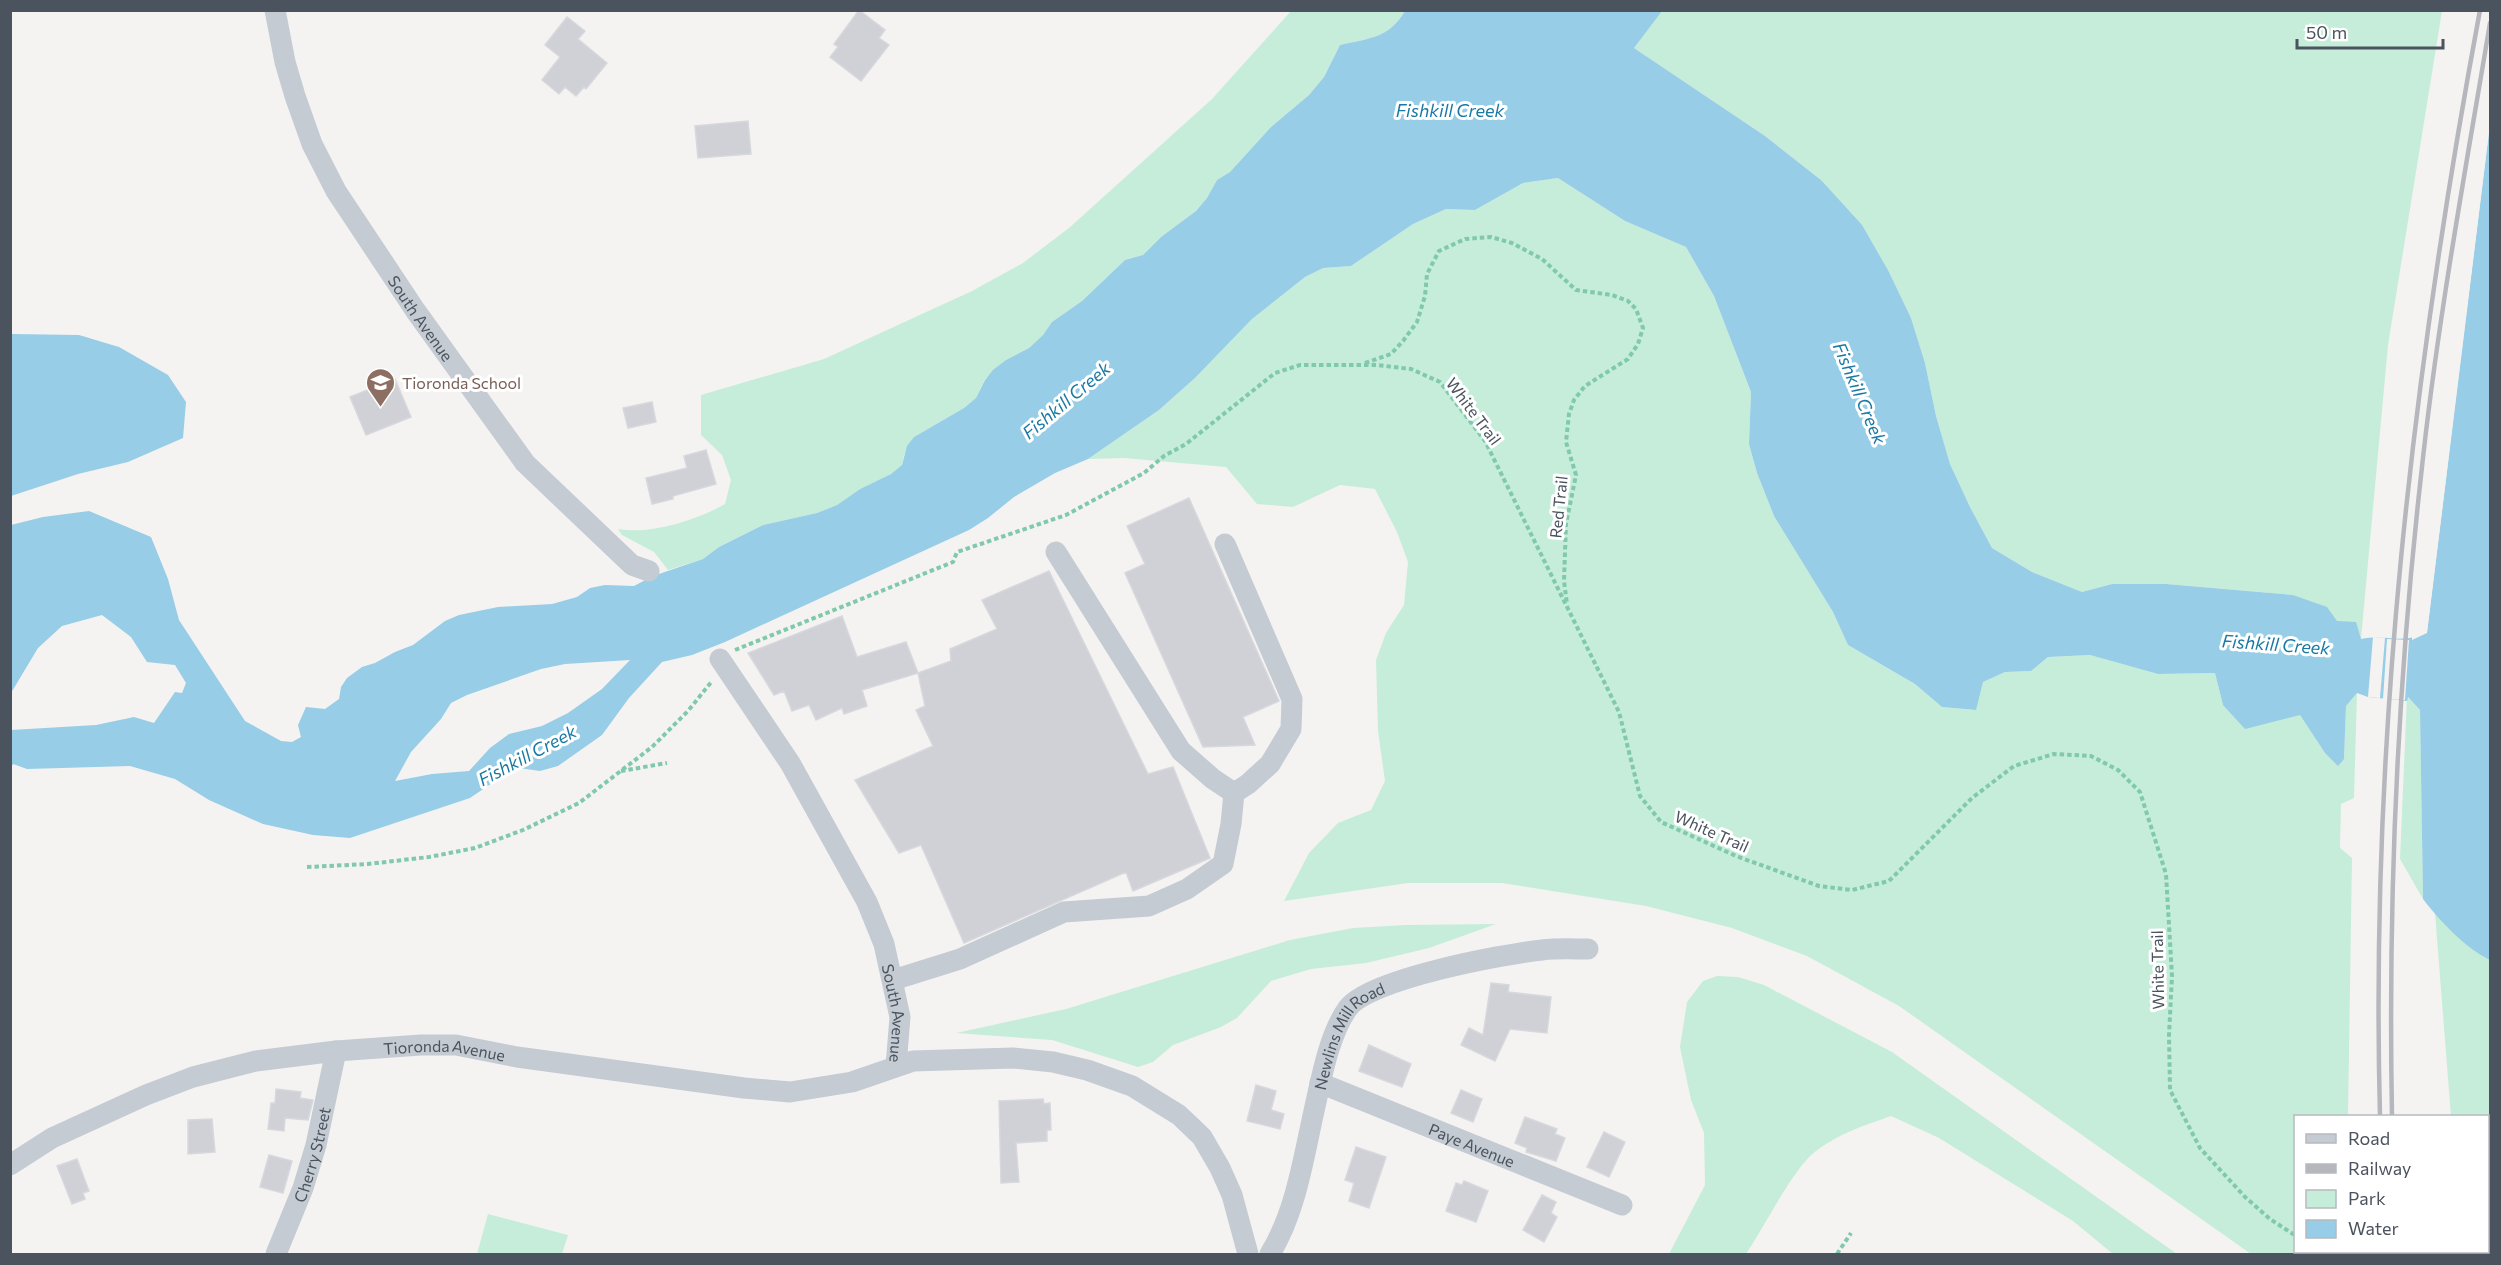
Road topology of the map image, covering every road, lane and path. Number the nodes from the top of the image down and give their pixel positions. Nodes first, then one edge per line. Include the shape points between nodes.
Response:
1 (275, 10) edge
2 (1361, 364) junction
3 (1225, 544) dead end
4 (1056, 552) dead end
5 (650, 572) dead end
6 (1567, 608) junction
7 (724, 659) junction
8 (667, 763) dead end
9 (617, 772) junction
10 (1234, 793) junction
11 (307, 867) dead end
12 (1588, 949) dead end
13 (893, 980) junction
14 (336, 1051) junction
15 (896, 1066) junction
16 (1320, 1083) junction
17 (10, 1165) edge
18 (1622, 1205) dead end
19 (1851, 1233) dead end
20 (2294, 1235) edge
21 (276, 1254) edge
22 (1248, 1254) edge
23 (1270, 1254) edge
24 (1837, 1254) edge

1 - 5 street, South Avenue via 285,62 312,144 336,190 415,310 525,463 632,565
2 - 6 path, White Trail via 1411,369 1440,382 1485,441
2 - 6 path, Red Trail via 1391,354 1403,341 1417,322 1427,274 1439,251 1466,239 1491,237 1512,243 1542,259 1576,290 1628,301 1636,309 1642,328 1638,344 1628,359 1585,386 1569,414 1566,442 1576,475 1566,524
2 - 7 path, White Trail via 1300,365 1275,373 1144,473 1066,515 957,552 953,562
3 - 10 street via 1292,699 1291,729 1270,764
4 - 10 street via 1181,751
6 - 20 path, White Trail via 1619,712 1640,796 1661,822 1736,856 1819,886 1852,890 1889,881 1972,798 2014,765 2054,754 2091,756 2118,770 2140,792 2166,874 2172,976 2170,1090 2200,1149 2245,1197
7 - 9 path via 688,711 652,747
7 - 13 street, South Avenue via 790,763 867,902
8 - 9 path
9 - 11 path via 579,803 475,848 368,864
10 - 13 street via 1223,864 1187,889 1149,906 1064,912 960,958
12 - 16 street, Newlins Mill Road via 1544,949 1482,960 1425,973 1357,999 1336,1030
13 - 15 street, South Avenue via 900,1017
14 - 15 street, Tioronda Avenue via 456,1045 790,1092 852,1082
14 - 17 street, Tioronda Avenue via 256,1061 194,1077 52,1138
14 - 21 street, Cherry Street via 316,1146
15 - 22 street, South Avenue via 913,1061 1013,1058 1087,1070 1132,1086 1179,1115 1202,1137 1232,1195
16 - 18 street, Paye Avenue
16 - 23 street, Newlins Mill Road via 1294,1202
19 - 24 path

